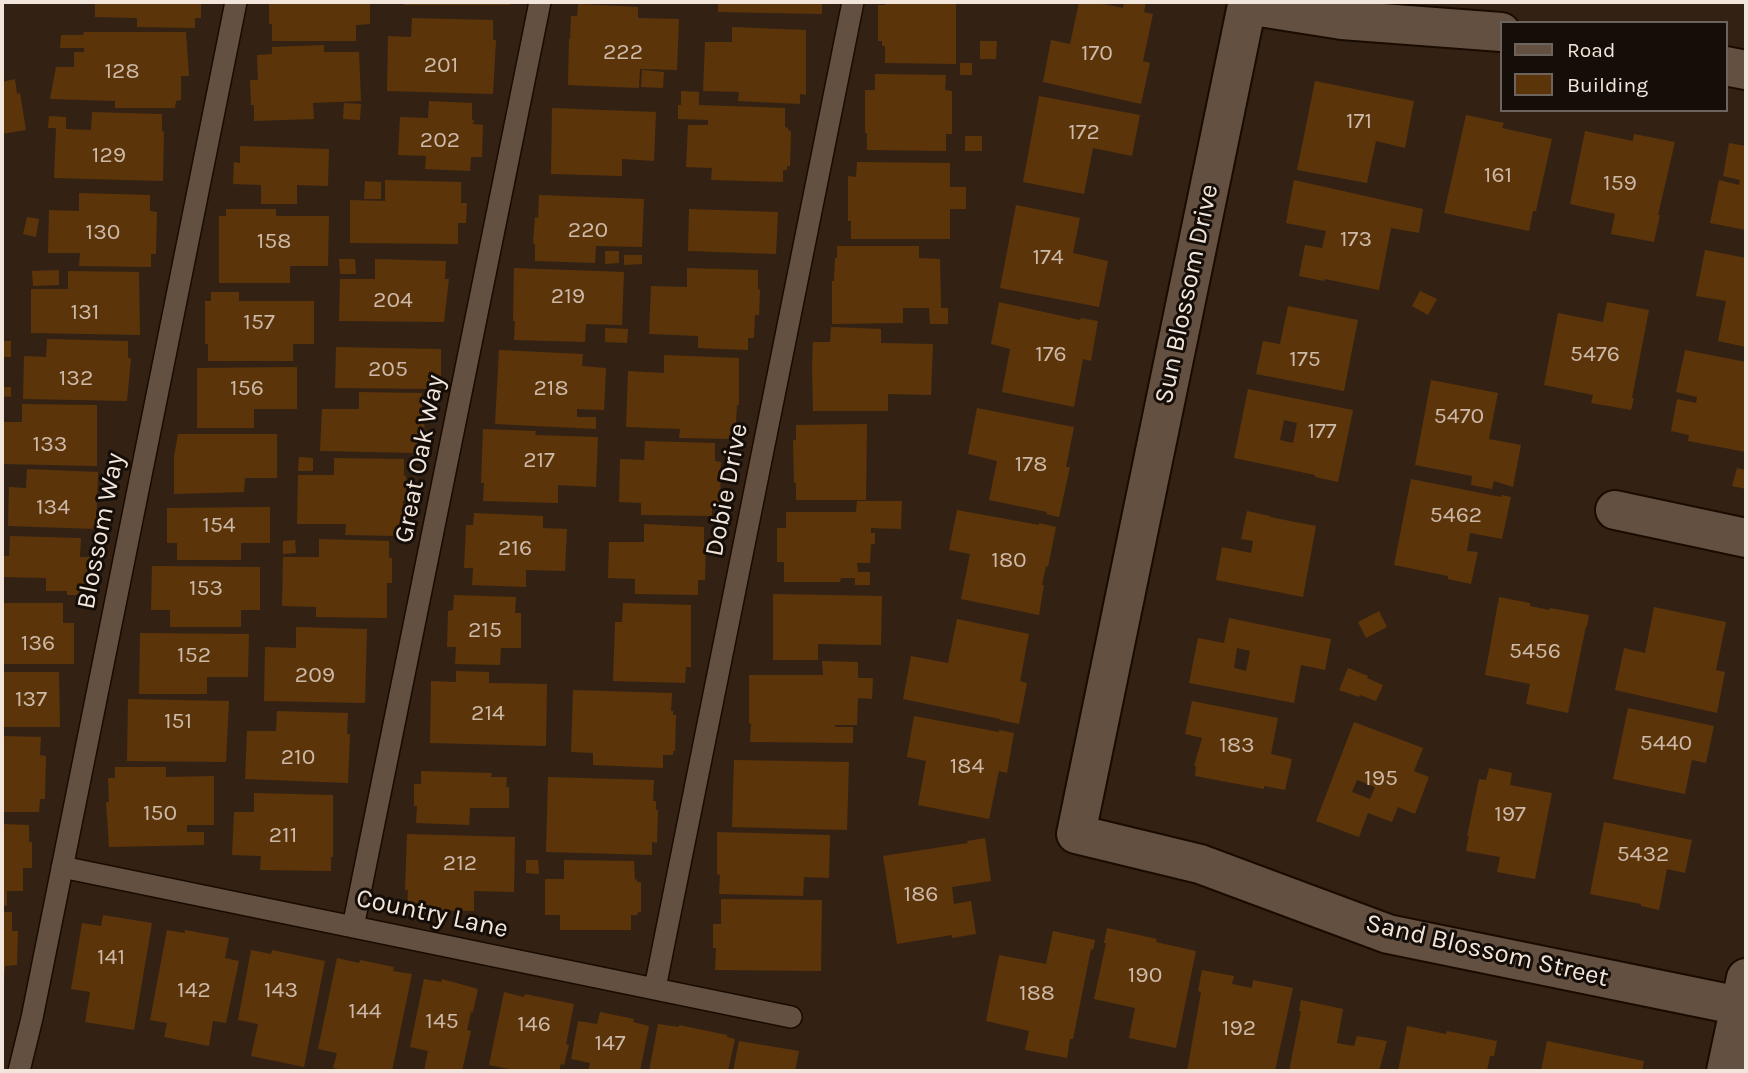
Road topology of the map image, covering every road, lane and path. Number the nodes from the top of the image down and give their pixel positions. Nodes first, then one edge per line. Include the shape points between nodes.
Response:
1 (236, 2) edge
2 (540, 2) edge
3 (853, 2) edge
4 (1500, 32) edge
5 (1727, 66) edge
6 (1746, 70) edge
7 (1615, 510) dead end
8 (1746, 537) edge
9 (1076, 834) joint
10 (62, 867) junction
11 (354, 927) junction
12 (655, 988) junction
13 (1743, 992) edge
14 (791, 1017) dead end
15 (19, 1071) edge
16 (1726, 1071) edge

1 - 10 lane, Blossom Way
2 - 11 lane, Great Oak Way
3 - 12 lane, Dobie Drive
4 - 9 street, Sun Blossom Drive via 1342,20 1247,5
5 - 6 street
7 - 8 street
9 - 13 street, Sand Blossom Street via 1200,864 1388,934
10 - 11 lane, Country Lane
10 - 15 lane, Blossom Way
11 - 12 lane, Country Lane
12 - 14 lane, Country Lane
13 - 16 street

